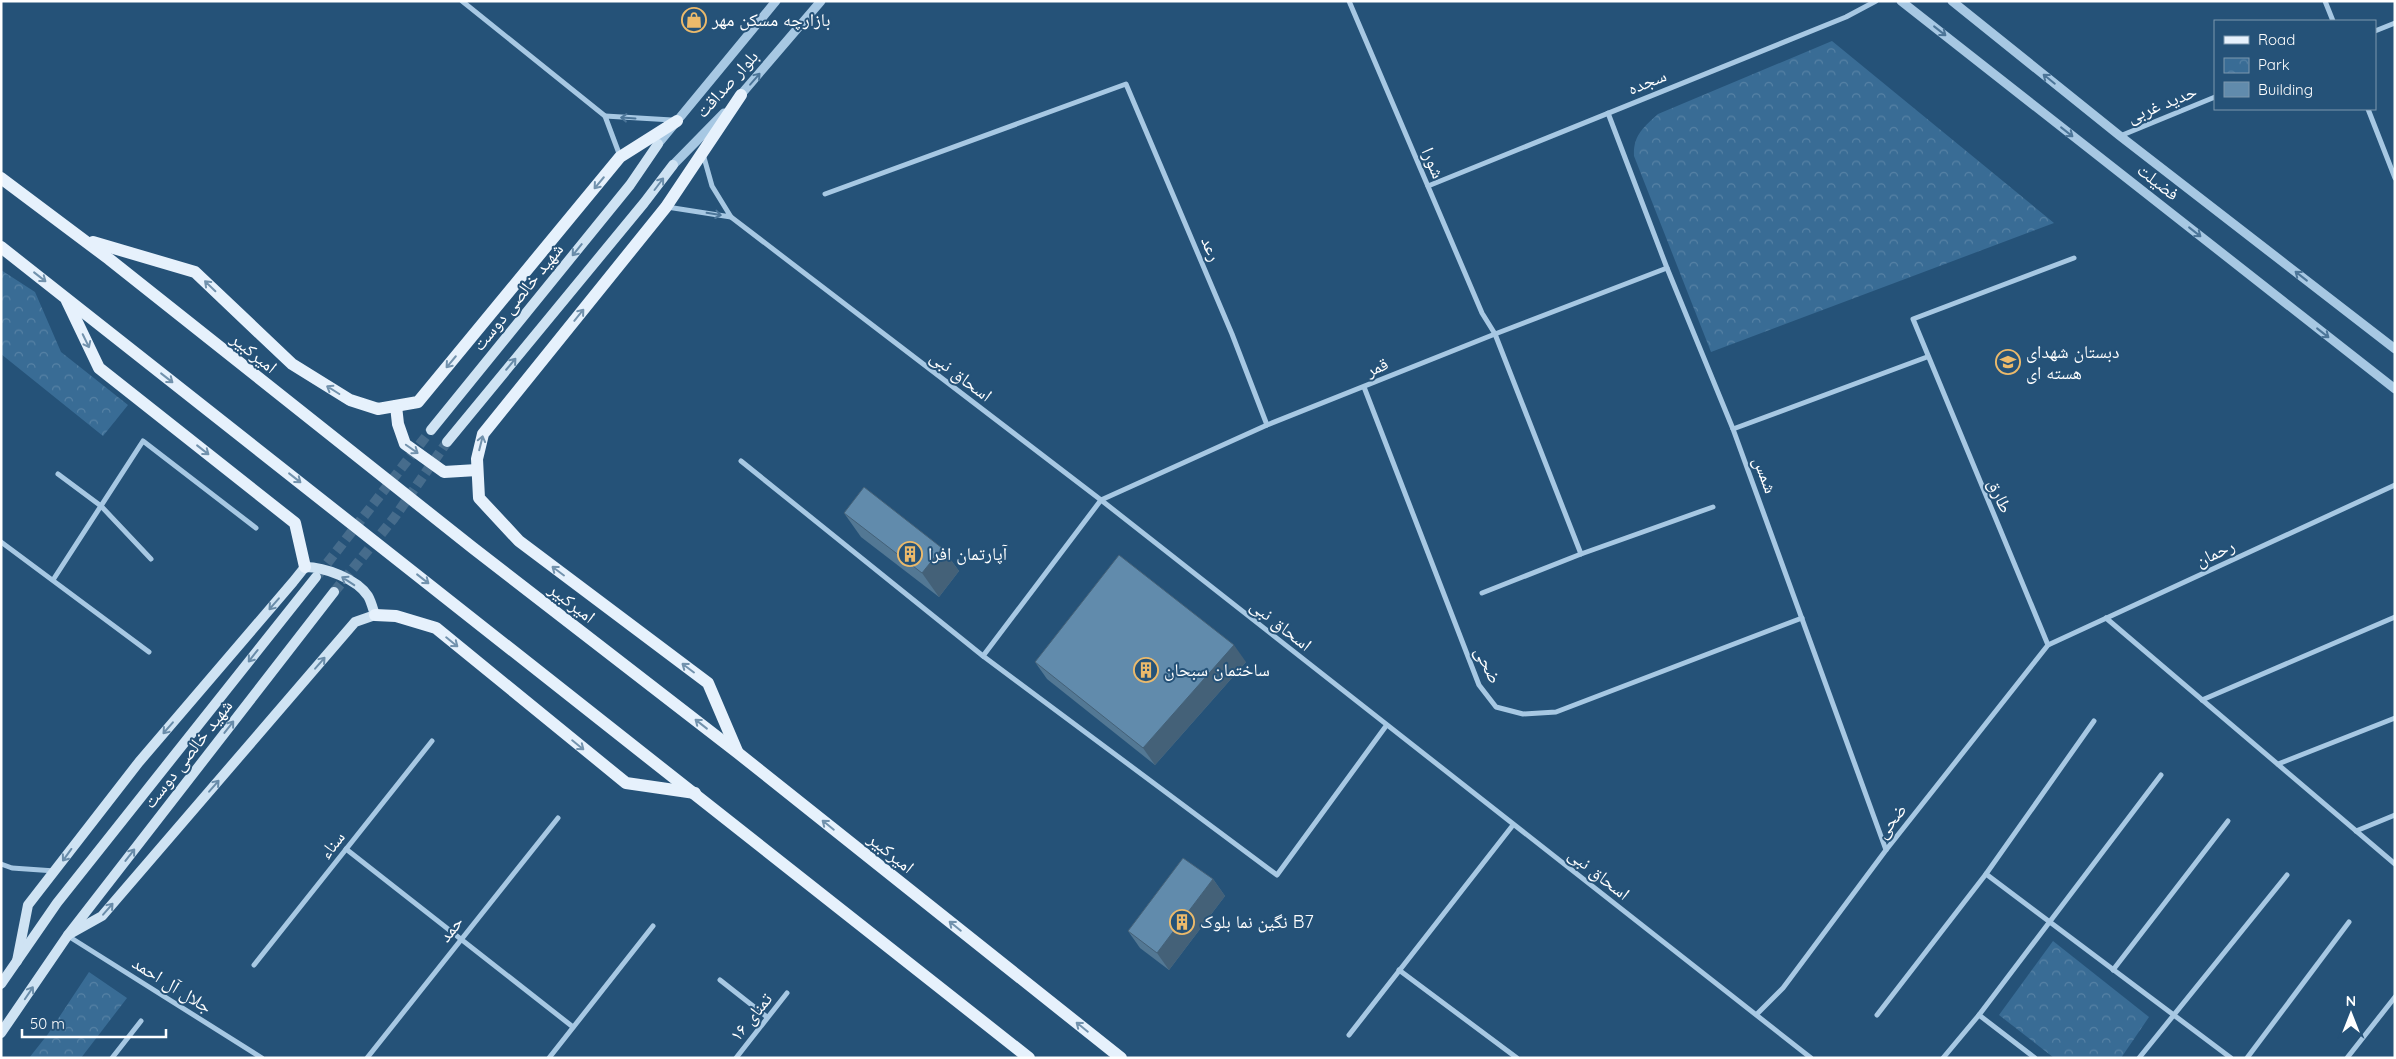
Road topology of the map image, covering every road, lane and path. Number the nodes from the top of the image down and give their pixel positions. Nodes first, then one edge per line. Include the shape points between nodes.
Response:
1 (462, 1) edge
2 (776, 1) edge
3 (821, 1) edge
4 (1349, 1) edge
5 (1876, 1) edge
6 (1901, 1) edge
7 (1952, 1) edge
8 (2325, 1) edge
9 (2333, 20) edge
10 (2395, 23) edge
11 (2376, 31) edge
12 (741, 95) junction
13 (2214, 97) edge
14 (2368, 110) edge
15 (1608, 113) junction
16 (605, 116) junction
17 (677, 121) junction
18 (2120, 136) junction
19 (658, 144) joint
20 (703, 153) junction
21 (620, 157) junction
22 (674, 165) joint
23 (1, 178) edge
24 (2395, 178) edge
25 (1428, 186) junction
26 (825, 194) dead end
27 (666, 207) junction
28 (731, 217) junction
29 (84, 240) junction
30 (1, 247) edge
31 (2074, 258) dead end
32 (1667, 268) junction
33 (65, 297) junction
34 (1495, 334) junction
35 (2395, 349) edge
36 (1927, 357) junction
37 (1364, 387) junction
38 (2395, 389) edge
39 (396, 406) junction
40 (1267, 425) junction
41 (1733, 429) junction
42 (432, 430) tunnel mouth
43 (447, 442) tunnel mouth
44 (741, 462) dead end
45 (477, 470) junction
46 (58, 474) dead end
47 (2395, 485) edge
48 (1100, 500) junction
49 (101, 506) junction
50 (1713, 507) dead end
51 (256, 528) dead end
52 (1, 542) edge
53 (1581, 554) junction
54 (151, 559) dead end
55 (305, 567) junction
56 (316, 577) tunnel mouth
57 (53, 580) junction
58 (334, 592) tunnel mouth
59 (1482, 594) dead end
60 (375, 615) junction
61 (2395, 617) edge
62 (1802, 618) junction
63 (2106, 618) junction
64 (2048, 645) junction
65 (149, 652) dead end
66 (983, 656) junction
67 (2202, 700) junction
68 (2395, 718) edge
69 (2094, 721) dead end
70 (1386, 726) junction
71 (432, 742) dead end
72 (738, 753) junction
73 (2278, 764) junction
74 (2161, 775) dead end
75 (695, 793) junction
76 (2395, 815) edge
77 (558, 818) dead end
78 (2228, 821) dead end
79 (1513, 825) junction
80 (2356, 831) junction
81 (346, 849) junction
82 (1886, 850) junction
83 (1, 864) edge
84 (2395, 864) edge
85 (55, 871) junction
86 (1986, 874) junction
87 (2287, 875) dead end
88 (2050, 922) junction
89 (2349, 922) dead end
90 (653, 926) dead end
91 (68, 936) junction
92 (461, 939) junction
93 (17, 961) junction
94 (254, 965) dead end
95 (1399, 970) junction
96 (2113, 970) junction
97 (720, 980) dead end
98 (1, 984) edge
99 (787, 993) dead end
100 (2395, 997) edge
101 (1756, 1014) junction
102 (2173, 1014) junction
103 (1877, 1015) dead end
104 (1979, 1015) junction
105 (767, 1017) junction
106 (141, 1021) dead end
107 (573, 1027) junction
108 (1, 1034) edge
109 (1348, 1035) dead end
110 (112, 1058) edge
111 (262, 1058) edge
112 (367, 1058) edge
113 (548, 1058) edge
114 (736, 1058) edge
115 (1029, 1058) edge
116 (1120, 1058) edge
117 (1517, 1058) edge
118 (1811, 1058) edge
119 (1943, 1058) edge
120 (2035, 1058) edge
121 (2139, 1058) edge
122 (2231, 1058) edge
123 (2247, 1058) edge
124 (2347, 1058) edge

1 - 16 street
2 - 17 street, بلوار صداقت
12 -> 3 street, بلوار صداقت
4 - 25 street, شورا
5 - 15 street, سجده via 1846,17
6 -> 38 street, فضیلت
18 -> 7 street, فضیلت
8 - 9 street
10 - 11 street
12 - 20 main road
12 - 22 street, بلوار صداقت
13 - 18 street, حدید غربی
14 - 24 street
15 - 25 street, سجده
15 - 32 street, شمس
17 -> 16 street
16 - 21 street
17 - 19 street, بلوار صداقت
17 - 21 main road
35 -> 18 street, فضیلت
19 -> 42 main road, شهید خالصی دوست via 630,185
20 - 27 main road
20 - 28 street via 712,186
21 -> 39 main road via 418,402
43 -> 22 main road, شهید خالصی دوست
23 - 29 main road, امیرکبیر
25 - 34 street, شورا via 1482,312
26 - 40 street, رعد via 1126,84
27 -> 28 street
45 -> 27 main road via 483,434
28 - 48 street, اسحاق نبی
39 -> 29 main road via 378,409 350,400 292,364 195,272
72 -> 29 main road, امیرکبیر
30 -> 33 main road
31 - 36 street, طارق via 1914,319
32 - 34 street, قمر
32 - 41 street, شمس
33 -> 55 main road via 99,368 295,523
33 -> 75 main road
34 - 37 street, قمر
34 - 53 street, شورا
36 - 41 street
36 - 64 street, طارق
37 - 40 street, قمر
37 - 62 street, ضحی via 1479,685 1496,707 1523,714 1556,712
39 -> 45 main road via 405,444 444,472
40 - 48 street, قمر
41 - 62 street, شمس
44 - 66 street
72 -> 45 main road via 708,683 519,541 479,498
46 - 49 street
47 - 63 street, رحمان
48 - 66 street
48 - 70 street, اسحاق نبی
49 - 51 street via 143,441
49 - 54 street
49 - 57 street
50 - 53 street
52 - 57 street
53 - 59 street
60 -> 55 main road via 368,596 347,578 318,567
55 -> 85 main road via 138,762
56 -> 93 main road, شهید خالصی دوست via 57,903
57 - 65 street
91 -> 58 main road, شهید خالصی دوست
60 -> 75 main road via 396,616 436,628 626,783
91 -> 60 main road via 102,916 355,622
61 - 67 street
62 - 82 street, شمس
63 - 64 street, رحمان
63 - 67 street
64 - 82 street, ضحی
66 - 70 street via 1277,875
67 - 73 street
68 - 73 street
69 - 86 street
70 - 79 street, اسحاق نبی
71 - 81 street, سناء
116 -> 72 main road, امیرکبیر
73 - 80 street
74 - 88 street
75 - 115 main road
76 - 80 street
77 - 92 street, حمد
78 - 96 street
79 - 95 street
79 - 101 street, اسحاق نبی
80 - 84 street
81 - 92 street
81 - 94 street, سناء
82 - 101 street, ضحی via 1783,988
83 - 85 street via 12,868
85 - 93 main road via 28,905
86 - 88 street
86 - 103 street
87 - 102 street
88 - 96 street
88 - 104 street
89 - 123 street
90 - 107 street
108 -> 91 main road, شهید خالصی دوست
91 - 111 street, جلال آل احمد
92 - 107 street
92 - 112 street, حمد
93 - 98 main road, شهید خالصی دوست
95 - 109 street
95 - 117 street
96 - 102 street
97 - 105 street
99 - 105 street, تمنای ۱۶
100 - 124 street
101 - 118 street, اسحاق نبی
102 - 121 street
102 - 122 street
104 - 119 street
104 - 120 street
105 - 114 street, تمنای ۱۶
106 - 110 street
107 - 113 street

